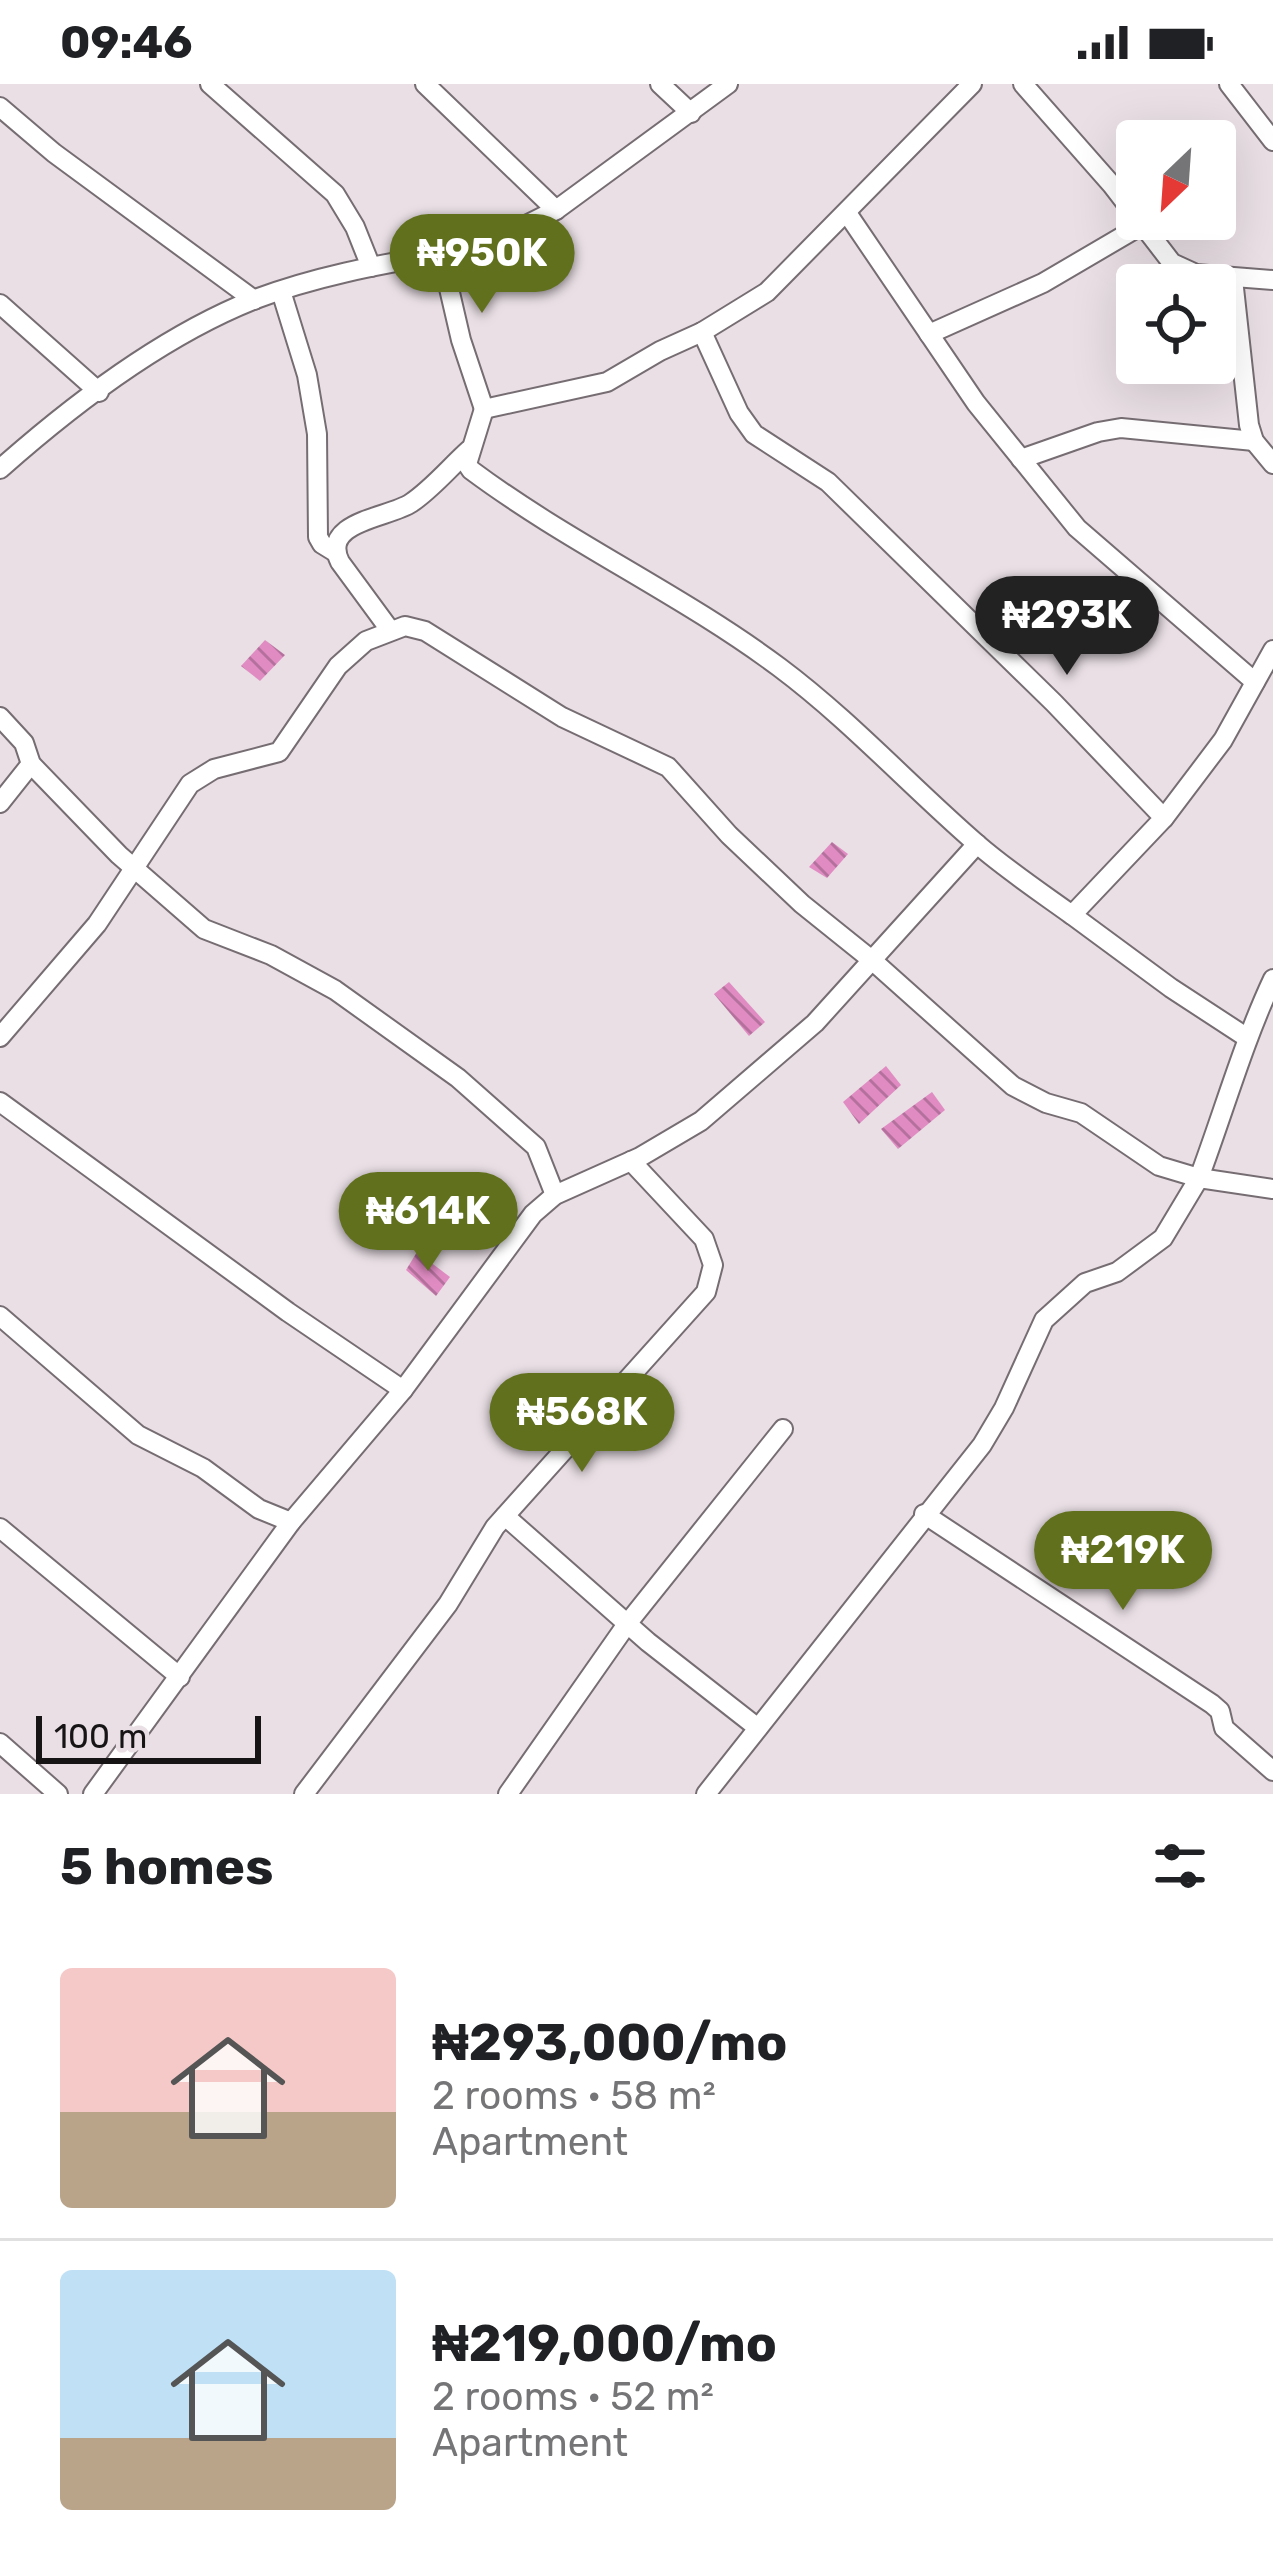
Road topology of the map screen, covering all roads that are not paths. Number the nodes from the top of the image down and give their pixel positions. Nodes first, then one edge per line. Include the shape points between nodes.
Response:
1 (210, 84) edge
2 (425, 84) edge
3 (660, 84) edge
4 (728, 84) edge
5 (972, 84) edge
6 (1023, 84) edge
7 (1229, 84) edge
8 (0, 107) edge
9 (691, 113) junction
10 (1273, 141) edge
11 (1116, 190) edge
12 (556, 210) junction
13 (848, 213) junction
14 (1116, 240) edge
15 (1152, 240) edge
16 (441, 254) junction
17 (1174, 264) edge
18 (371, 267) junction
19 (1236, 279) edge
20 (1273, 280) edge
21 (281, 291) junction
22 (254, 300) junction
23 (0, 304) edge
24 (1236, 306) edge
25 (702, 332) junction
26 (929, 334) junction
27 (99, 392) junction
28 (484, 409) junction
29 (1255, 441) junction
30 (469, 450) junction
31 (1021, 459) junction
32 (1273, 464) edge
33 (0, 470) edge
34 (335, 552) junction
35 (390, 630) junction
36 (1273, 650) edge
37 (1255, 682) junction
38 (0, 717) edge
39 (32, 764) junction
40 (0, 802) edge
41 (1164, 818) junction
42 (977, 844) junction
43 (134, 868) junction
44 (1072, 915) junction
45 (873, 961) junction
46 (1273, 979) edge
47 (0, 1037) edge
48 (1246, 1037) junction
49 (0, 1102) edge
50 (631, 1161) junction
51 (1199, 1178) junction
52 (1273, 1189) edge
53 (555, 1195) junction
54 (0, 1316) edge
55 (403, 1390) junction
56 (783, 1429) dead end
57 (924, 1514) junction
58 (505, 1516) junction
59 (291, 1522) junction
60 (0, 1528) edge
61 (627, 1624) junction
62 (181, 1677) junction
63 (758, 1728) junction
64 (0, 1743) edge
65 (1273, 1772) edge
66 (58, 1794) edge
67 (93, 1794) edge
68 (304, 1794) edge
69 (508, 1794) edge
70 (706, 1794) edge

1 - 18 street via 335,194
2 - 12 street
3 - 9 street
4 - 9 street
5 - 13 street
6 - 11 street
7 - 10 street
8 - 22 street
9 - 12 street
12 - 16 street
13 - 25 street via 767,292
13 - 26 street
14 - 26 street
15 - 17 street
16 - 18 street
16 - 28 street
18 - 21 street
19 - 20 street
21 - 22 street
21 - 34 street via 308,375 318,537
22 - 27 street
23 - 27 street
24 - 29 street
25 - 28 street via 589,389
25 - 41 street via 754,434 828,482
26 - 31 street
27 - 33 street
28 - 30 street
29 - 31 street via 1121,428
29 - 32 street
30 - 34 street via 410,504 344,532
30 - 42 street via 469,467 510,500 781,668
31 - 37 street via 1121,570
34 - 35 street
35 - 43 street via 338,666 279,752 195,780
35 - 45 street via 416,627 562,717 668,767 749,854
36 - 37 street
37 - 41 street
38 - 39 street
39 - 40 street
39 - 43 street
41 - 44 street
42 - 44 street
42 - 45 street
43 - 47 street
43 - 53 street via 204,929 317,980 458,1078 536,1148
44 - 48 street
45 - 50 street via 815,1023 701,1120
45 - 51 street via 1013,1086 1081,1113 1159,1166
46 - 48 street
48 - 51 street
49 - 55 street
50 - 53 street
50 - 58 street via 704,1239 712,1277
51 - 52 street
51 - 57 street via 1163,1238 1117,1272 1085,1282 1044,1319 982,1445
53 - 55 street via 518,1230
54 - 59 street via 138,1436
55 - 59 street
56 - 61 street
57 - 63 street
57 - 65 street via 1213,1704 1224,1728
58 - 61 street
58 - 68 street
59 - 62 street
60 - 62 street
61 - 63 street
61 - 69 street
62 - 67 street
63 - 70 street
64 - 66 street

